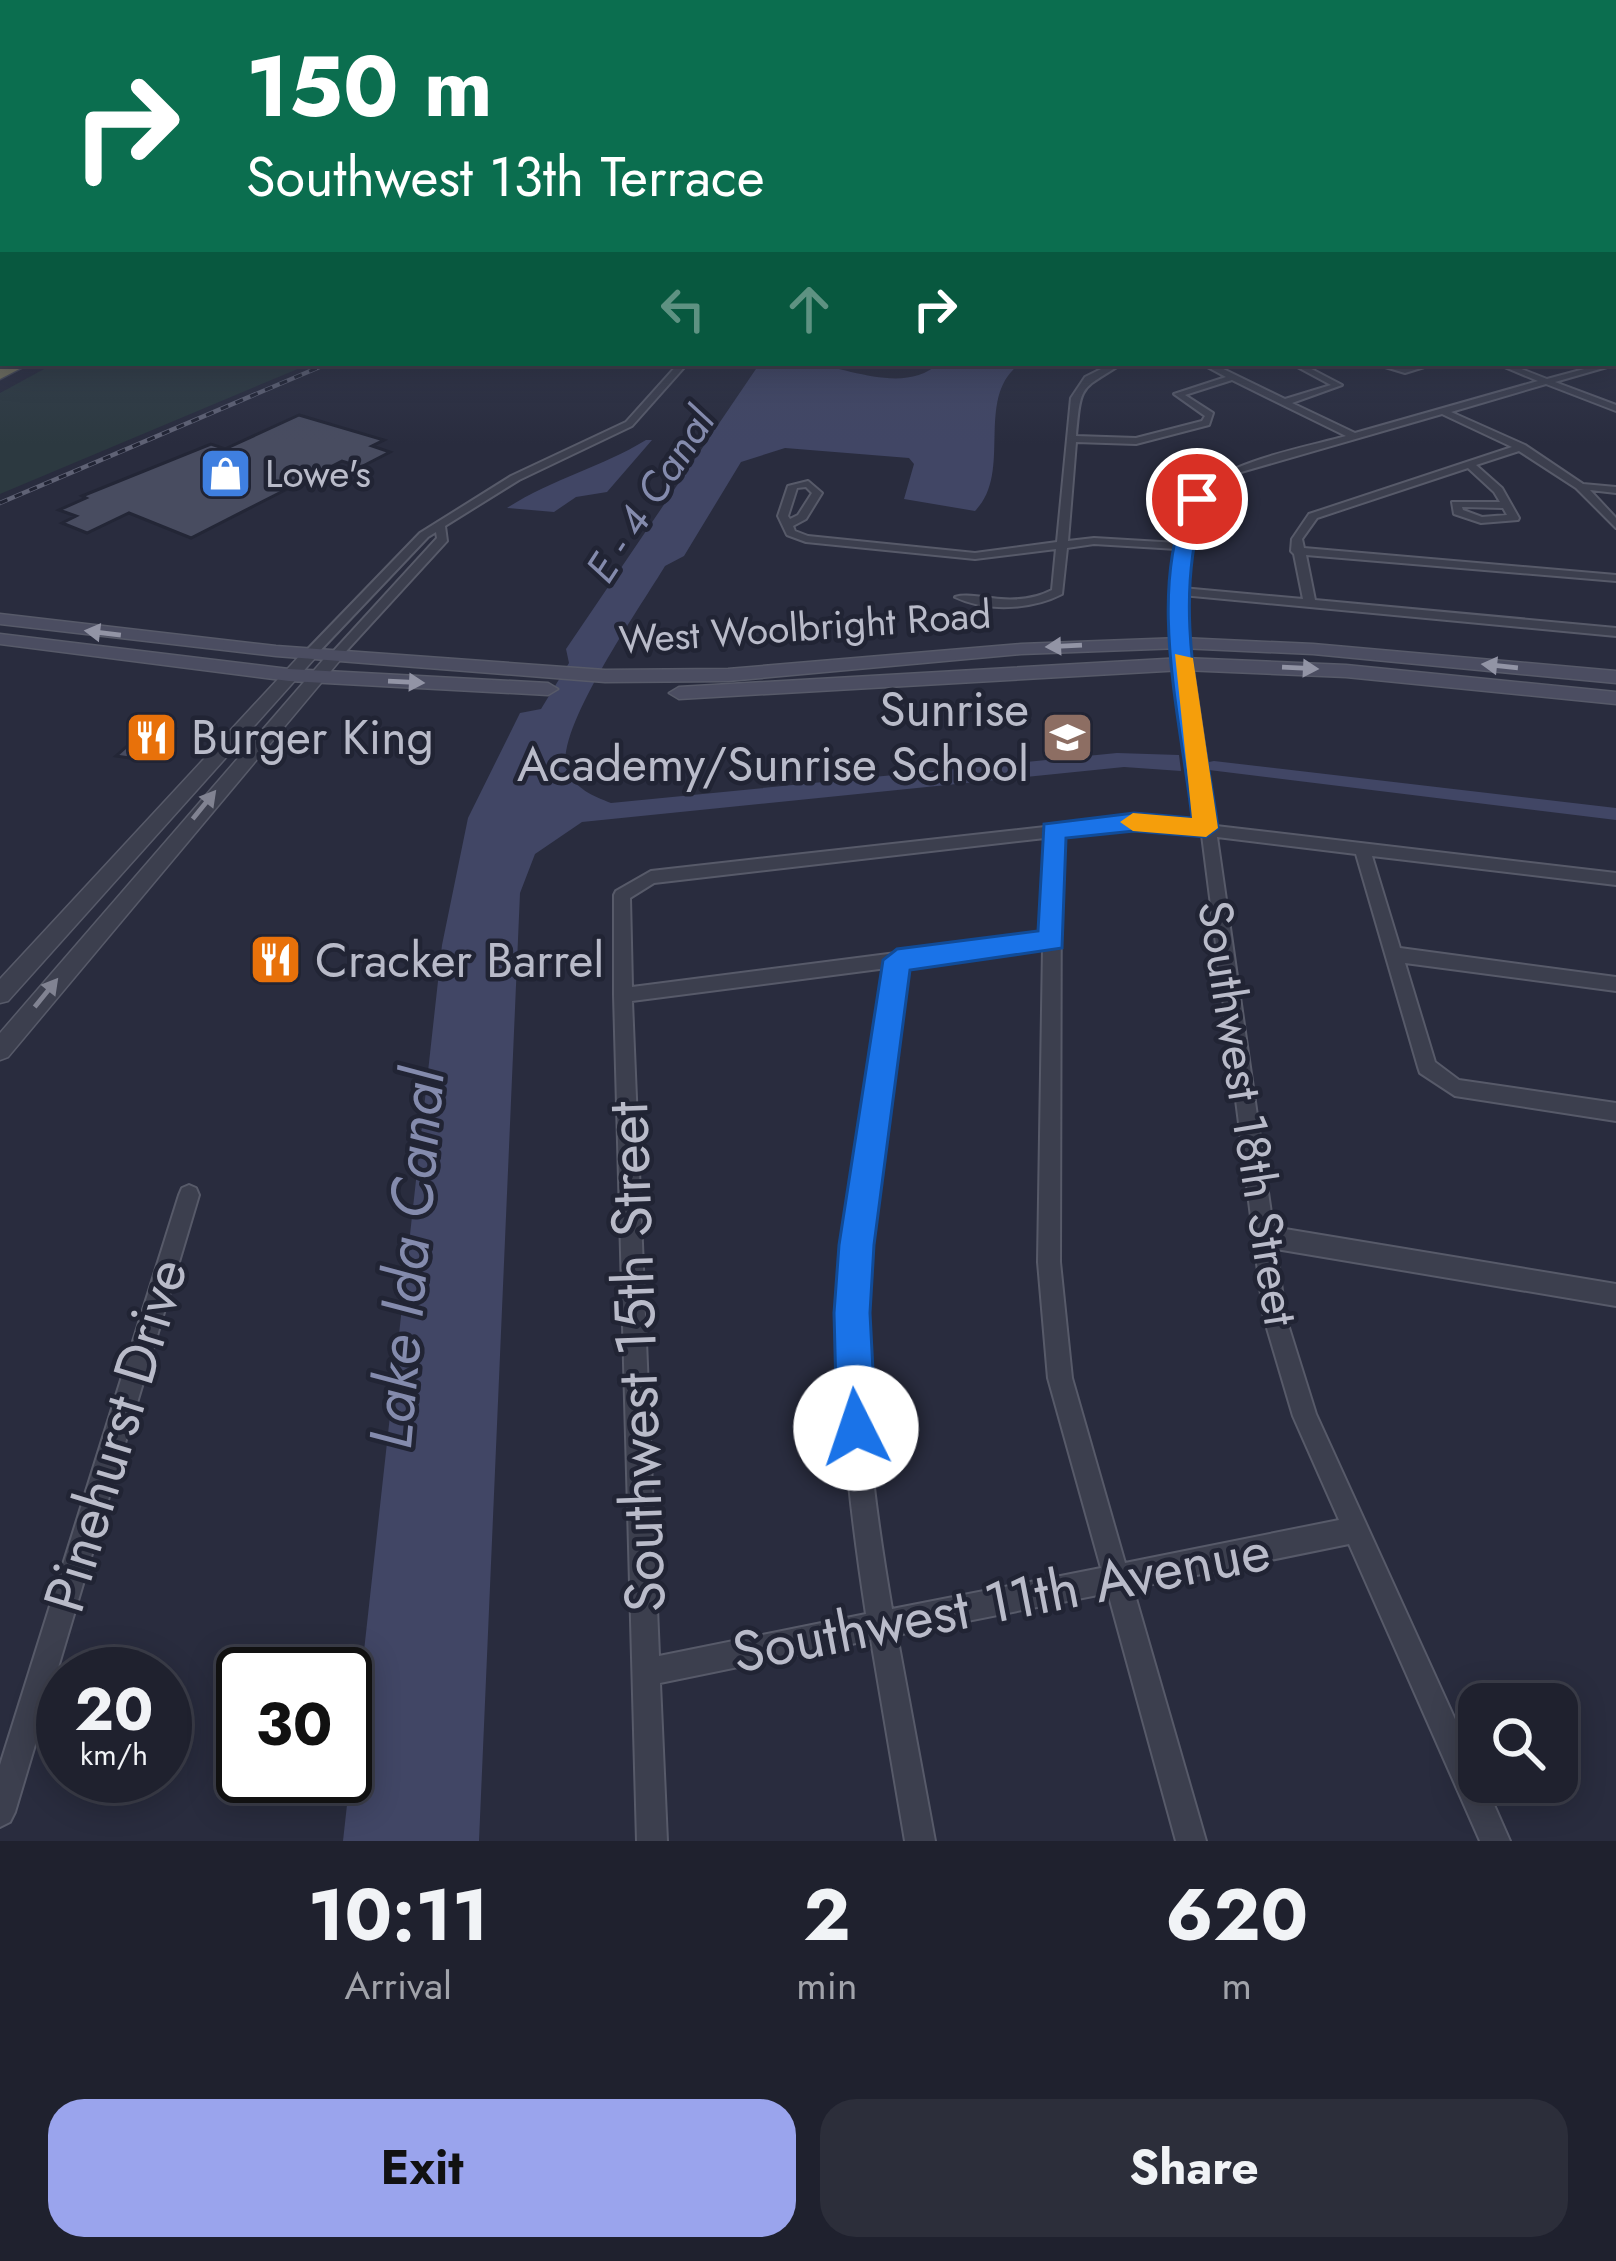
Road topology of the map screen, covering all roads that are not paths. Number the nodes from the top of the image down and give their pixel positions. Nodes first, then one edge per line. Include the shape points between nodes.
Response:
1 (681, 366) edge
2 (1112, 366) edge
3 (1210, 366) edge
4 (1300, 366) edge
5 (1385, 366) edge
6 (1418, 366) edge
7 (1507, 366) edge
8 (1601, 366) edge
9 (1234, 377) junction
10 (1548, 382) junction
11 (1285, 403) junction
12 (1616, 408) edge
13 (1444, 411) junction
14 (1353, 436) junction
15 (1073, 440) junction
16 (1522, 447) junction
17 (1468, 463) junction
18 (1585, 487) junction
19 (1616, 490) edge
20 (1505, 505) junction
21 (788, 524) dead end
22 (1616, 525) edge
23 (441, 528) junction
24 (1065, 545) junction
25 (1180, 546) junction
26 (1297, 551) junction
27 (1616, 578) edge
28 (1176, 591) junction
29 (961, 597) dead end
30 (1310, 604) junction
31 (0, 619) edge
32 (1616, 632) edge
33 (0, 639) edge
34 (1182, 653) junction
35 (310, 654) junction
36 (335, 656) junction
37 (289, 675) junction
38 (317, 677) junction
39 (1616, 677) edge
40 (1616, 698) edge
41 (1206, 828) junction
42 (1053, 830) junction
43 (140, 836) junction
44 (1362, 847) junction
45 (1616, 879) edge
46 (128, 894) junction
47 (1052, 940) junction
48 (1392, 954) junction
49 (897, 960) junction
50 (1616, 984) edge
51 (0, 994) edge
52 (623, 995) junction
53 (0, 1050) edge
54 (1616, 1112) edge
55 (189, 1195) dead end
56 (1263, 1235) junction
57 (1616, 1294) edge
58 (1355, 1530) junction
59 (1113, 1579) junction
60 (884, 1625) junction
61 (646, 1672) junction
62 (7, 1767) edge
63 (0, 1812) edge
64 (652, 1841) edge
65 (920, 1841) edge
66 (1191, 1841) edge
67 (1495, 1841) edge

1 - 23 street via 629,424 515,478
2 - 15 street via 1077,392
3 - 9 street
4 - 11 street via 1338,385
5 - 6 street
7 - 10 street
8 - 10 street, Southwest 18th Street
9 - 11 street
9 - 15 street via 1178,394 1210,415 1206,424 1136,441
10 - 12 street
10 - 13 street, Southwest 18th Street
11 - 14 street
13 - 14 street, Southwest 18th Street
13 - 16 street
14 - 25 street, Southwest 18th Street via 1217,482 1189,511
15 - 24 street
16 - 17 street
16 - 18 street
17 - 20 street
17 - 26 street via 1326,508 1300,530
18 - 19 street
18 - 22 street
20 - 20 street via 1468,501 1455,506 1467,517 1499,521 1514,518
21 - 24 street via 806,539 953,555
23 - 35 street via 424,536
23 - 36 street via 443,538
24 - 25 street
24 - 29 street via 1054,596 991,604
25 - 28 street, Southwest 18th Street
26 - 27 street
26 - 30 street
28 - 30 street
28 - 34 street, Southwest 18th Street
30 - 32 street
35 -> 31 main road, West Woolbright Road
33 - 37 main road, West Woolbright Road
34 -> 36 main road, West Woolbright Road via 1021,649 677,677
38 -> 34 main road, West Woolbright Road via 692,693
39 -> 34 main road, West Woolbright Road via 1300,647
34 -> 40 main road, West Woolbright Road
34 - 41 street, Southwest 18th Street
35 - 36 main road, West Woolbright Road
35 - 37 street
36 - 38 street
37 - 38 main road, West Woolbright Road
37 - 43 street
46 -> 38 street
41 - 42 street via 1134,822
41 - 44 street
41 - 56 street, Southwest 18th Street
42 - 47 street
42 - 52 street, Southwest 15th Street via 639,880 622,895
43 - 46 street via 150,851
43 - 51 street
44 - 45 street
44 - 48 street
53 -> 46 street
47 - 49 street
47 - 59 street via 1051,1306 1070,1430
48 - 50 street
48 - 54 street via 1427,1067 1455,1088
49 - 52 street
49 - 60 street via 852,1313 860,1468
52 - 61 street, Southwest 15th Street
55 - 62 street, Pinehurst Drive
56 - 57 street
56 - 58 street, Southwest 18th Street via 1290,1376
58 - 59 street, Southwest 11th Avenue
58 - 67 street, Southwest 18th Street
59 - 60 street, Southwest 11th Avenue
59 - 66 street
60 - 61 street, Southwest 11th Avenue
60 - 65 street
61 - 64 street, Southwest 15th Street
62 - 63 street, Pinehurst Drive

